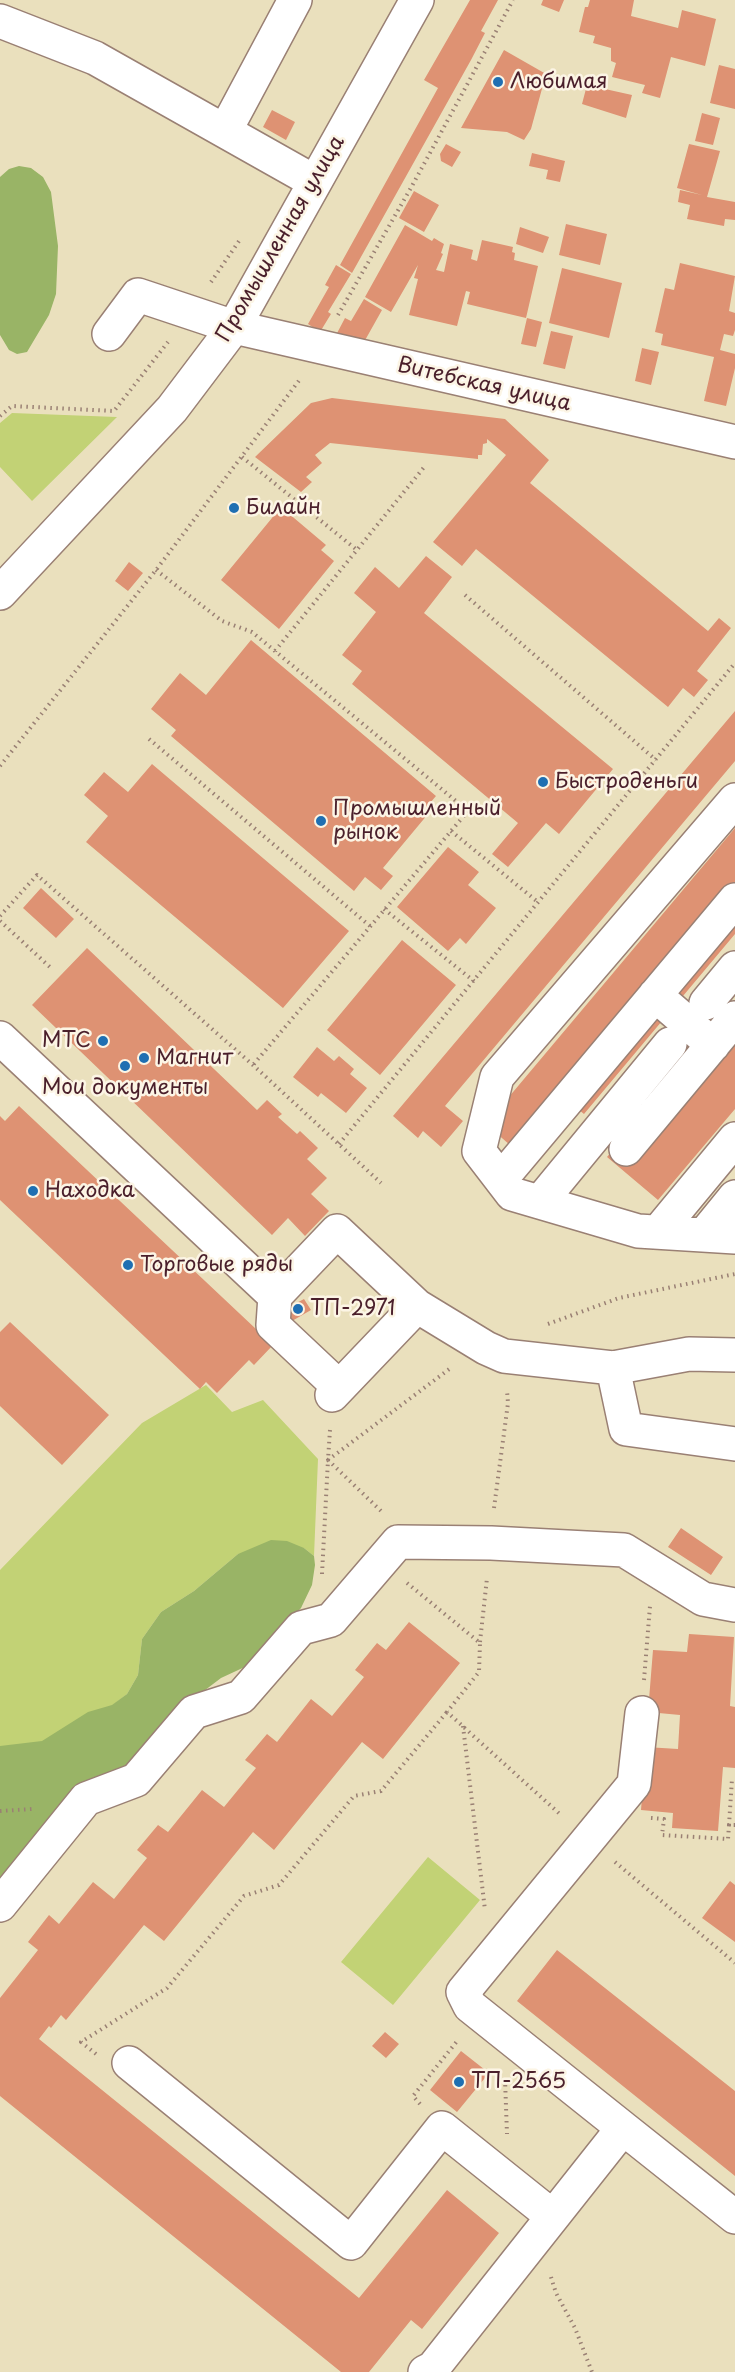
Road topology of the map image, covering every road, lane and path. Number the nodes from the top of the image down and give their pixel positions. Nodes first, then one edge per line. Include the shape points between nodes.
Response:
1 (295, 0) edge
2 (417, 0) edge
3 (513, 0) edge
4 (0, 21) edge
5 (225, 131) junction
6 (315, 182) junction
7 (243, 234) dead end
8 (191, 313) junction
9 (234, 327) junction
10 (109, 334) dead end
11 (320, 347) junction
12 (0, 416) edge
13 (735, 442) edge
14 (242, 457) junction
15 (425, 466) dead end
16 (357, 550) junction
17 (156, 570) junction
18 (0, 593) edge
19 (465, 595) dead end
20 (275, 651) junction
21 (735, 663) edge
22 (149, 739) dead end
23 (656, 760) junction
24 (0, 766) edge
25 (735, 800) edge
26 (451, 831) junction
27 (735, 900) edge
28 (539, 903) junction
29 (384, 909) junction
30 (0, 916) edge
31 (0, 921) edge
32 (370, 926) junction
33 (51, 968) dead end
34 (735, 968) edge
35 (475, 981) junction
36 (655, 995) junction
37 (706, 1003) dead end
38 (735, 1018) edge
39 (0, 1038) edge
40 (670, 1044) dead end
41 (713, 1045) junction
42 (254, 1065) junction
43 (735, 1139) edge
44 (339, 1144) junction
45 (626, 1149) dead end
46 (501, 1179) junction
47 (381, 1183) dead end
48 (735, 1197) edge
49 (540, 1202) junction
50 (658, 1232) junction
51 (719, 1236) edge
52 (735, 1274) edge
53 (275, 1296) junction
54 (417, 1306) junction
55 (546, 1325) dead end
56 (486, 1348) junction
57 (735, 1355) edge
58 (613, 1368) junction
59 (506, 1388) dead end
60 (336, 1391) junction
61 (735, 1444) edge
62 (328, 1460) junction
63 (490, 1543) junction
64 (390, 1552) junction
65 (653, 1568) junction
66 (735, 1605) edge
67 (320, 1623) junction
68 (480, 1643) junction
69 (447, 1712) junction
70 (642, 1713) joint
71 (463, 1726) junction
72 (732, 1779) dead end
73 (608, 1815) junction
74 (729, 1825) junction
75 (735, 1825) edge
76 (588, 1840) junction
77 (0, 1905) edge
78 (505, 1941) junction
79 (735, 1963) edge
80 (491, 2023) junction
81 (81, 2042) dead end
82 (129, 2063) dead end
83 (442, 2128) junction
84 (623, 2128) junction
85 (508, 2181) junction
86 (735, 2217) edge
87 (547, 2222) junction
88 (432, 2371) edge
89 (592, 2372) edge

1 - 5 street
2 - 6 street, Промышленная улица
3 - 11 path
4 - 5 street via 94,58
5 - 6 street
6 - 9 street, Промышленная улица
7 - 8 path
8 - 9 street, Витебская улица
8 - 10 street, Витебская улица via 138,295
8 - 12 path via 114,411 12,406
9 - 11 street, Витебская улица
9 - 18 street, Промышленная улица via 172,409
11 - 13 street, Витебская улица
11 - 14 path
14 - 16 path
14 - 17 path
15 - 16 path
16 - 20 path
17 - 20 path via 222,621 252,632
17 - 24 path
19 - 23 path
20 - 26 path via 468,811
21 - 23 path
22 - 32 path
23 - 28 path
25 - 46 street via 496,1077 479,1151
26 - 28 path
26 - 29 path
27 - 36 street
28 - 35 path
29 - 32 path
29 - 35 path
30 - 42 path via 38,875
31 - 33 path
32 - 42 path
34 - 37 street
35 - 44 path
36 - 41 street
36 - 46 street
38 - 41 street
39 - 53 street
40 - 49 street
41 - 45 street
42 - 44 path
43 - 50 street
44 - 47 path
46 - 49 street via 512,1194
48 - 51 street
49 - 50 street
50 - 51 street
52 - 55 path via 619,1298
53 - 54 street via 337,1231
53 - 60 street via 273,1325
54 - 56 street
54 - 60 street
56 - 58 street via 504,1356
56 - 62 path via 469,1355
57 - 58 street via 689,1354
58 - 61 street via 626,1429
59 - 63 path via 508,1403
60 - 62 path
62 - 64 path via 394,1525
62 - 67 path
63 - 64 street
63 - 65 street via 624,1550
63 - 68 path
64 - 67 street via 332,1620
64 - 68 path
65 - 66 street via 703,1599
65 - 70 path
67 - 77 street via 301,1628 241,1697 194,1712 136,1780 86,1799
68 - 69 path via 479,1672
69 - 71 path
69 - 81 path via 381,1791 354,1796 279,1885 244,1896 166,1989
70 - 73 street via 634,1784
71 - 76 path
71 - 78 path via 487,1927
72 - 74 path
73 - 74 path via 664,1819 662,1835 728,1839
73 - 76 street
74 - 75 path
76 - 78 street
76 - 79 path
78 - 80 street via 463,1992 470,2006
80 - 83 path via 412,2096
80 - 84 street
80 - 85 path
82 - 83 street via 351,2243
83 - 85 street
84 - 86 street
84 - 87 street
85 - 87 street
87 - 88 street
87 - 89 path via 544,2254 555,2293 575,2328

